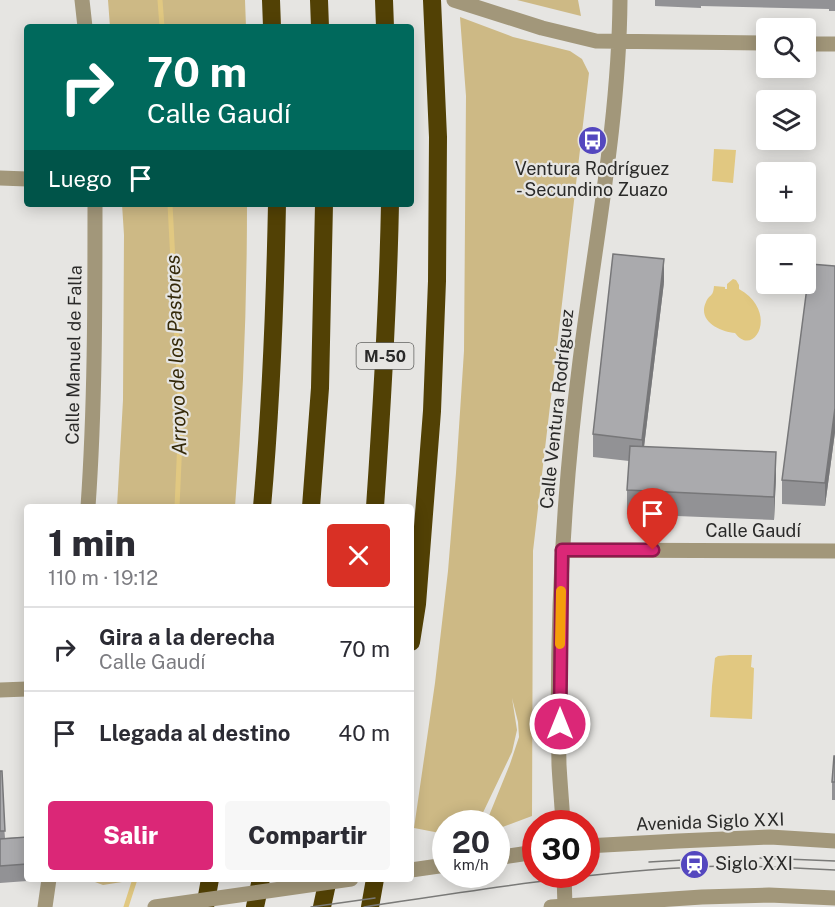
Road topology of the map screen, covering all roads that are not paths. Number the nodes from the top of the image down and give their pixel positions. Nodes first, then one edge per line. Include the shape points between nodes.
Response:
1 (82, 0) edge
2 (271, 0) edge
3 (319, 0) edge
4 (384, 0) edge
5 (432, 0) edge
6 (454, 0) edge
7 (620, 0) edge
8 (86, 24) edge
9 (272, 24) edge
10 (321, 24) edge
11 (385, 24) edge
12 (620, 42) junction
13 (756, 43) edge
14 (816, 44) edge
15 (835, 44) edge
16 (0, 178) edge
17 (24, 179) edge
18 (95, 207) edge
19 (277, 207) edge
20 (324, 207) edge
21 (390, 207) edge
22 (88, 504) edge
23 (262, 504) edge
24 (311, 504) edge
25 (375, 504) edge
26 (562, 550) junction
27 (835, 551) edge
28 (414, 623) edge
29 (24, 689) edge
30 (0, 690) edge
31 (562, 810) edge
32 (835, 841) edge
33 (600, 845) edge
34 (432, 868) edge
35 (414, 870) edge
36 (49, 882) edge
37 (209, 882) edge
38 (260, 882) edge
39 (327, 882) edge
40 (330, 882) edge
41 (374, 882) edge
42 (562, 888) edge
43 (835, 898) edge
44 (45, 907) edge
45 (155, 907) edge
46 (205, 907) edge
47 (255, 907) edge
48 (322, 907) edge
49 (370, 907) edge
50 (560, 907) edge

1 - 8 street
2 - 9 highway
3 - 10 highway
4 - 11 highway
5 - 28 highway via 438,136 437,281 432,411
6 - 12 street via 543,27
7 - 12 street, Calle Ventura Rodríguez
12 - 13 street
12 - 26 street, Calle Ventura Rodríguez via 611,140 580,362
14 - 15 street
16 - 17 street
18 - 22 street, Calle Manuel de Falla
19 - 23 highway via 274,337
20 - 24 highway via 320,387
21 - 25 highway, M-50
26 - 27 street, Calle Gaudí
26 - 31 street, Calle Ventura Rodríguez
29 - 30 street
32 - 33 street, Avenida Siglo XXI via 770,837
34 - 35 street
36 - 44 street
37 - 46 highway
38 - 47 highway
39 - 48 highway
40 - 45 street, bridge
41 - 49 highway
42 - 50 street
43 - 50 street via 702,897

